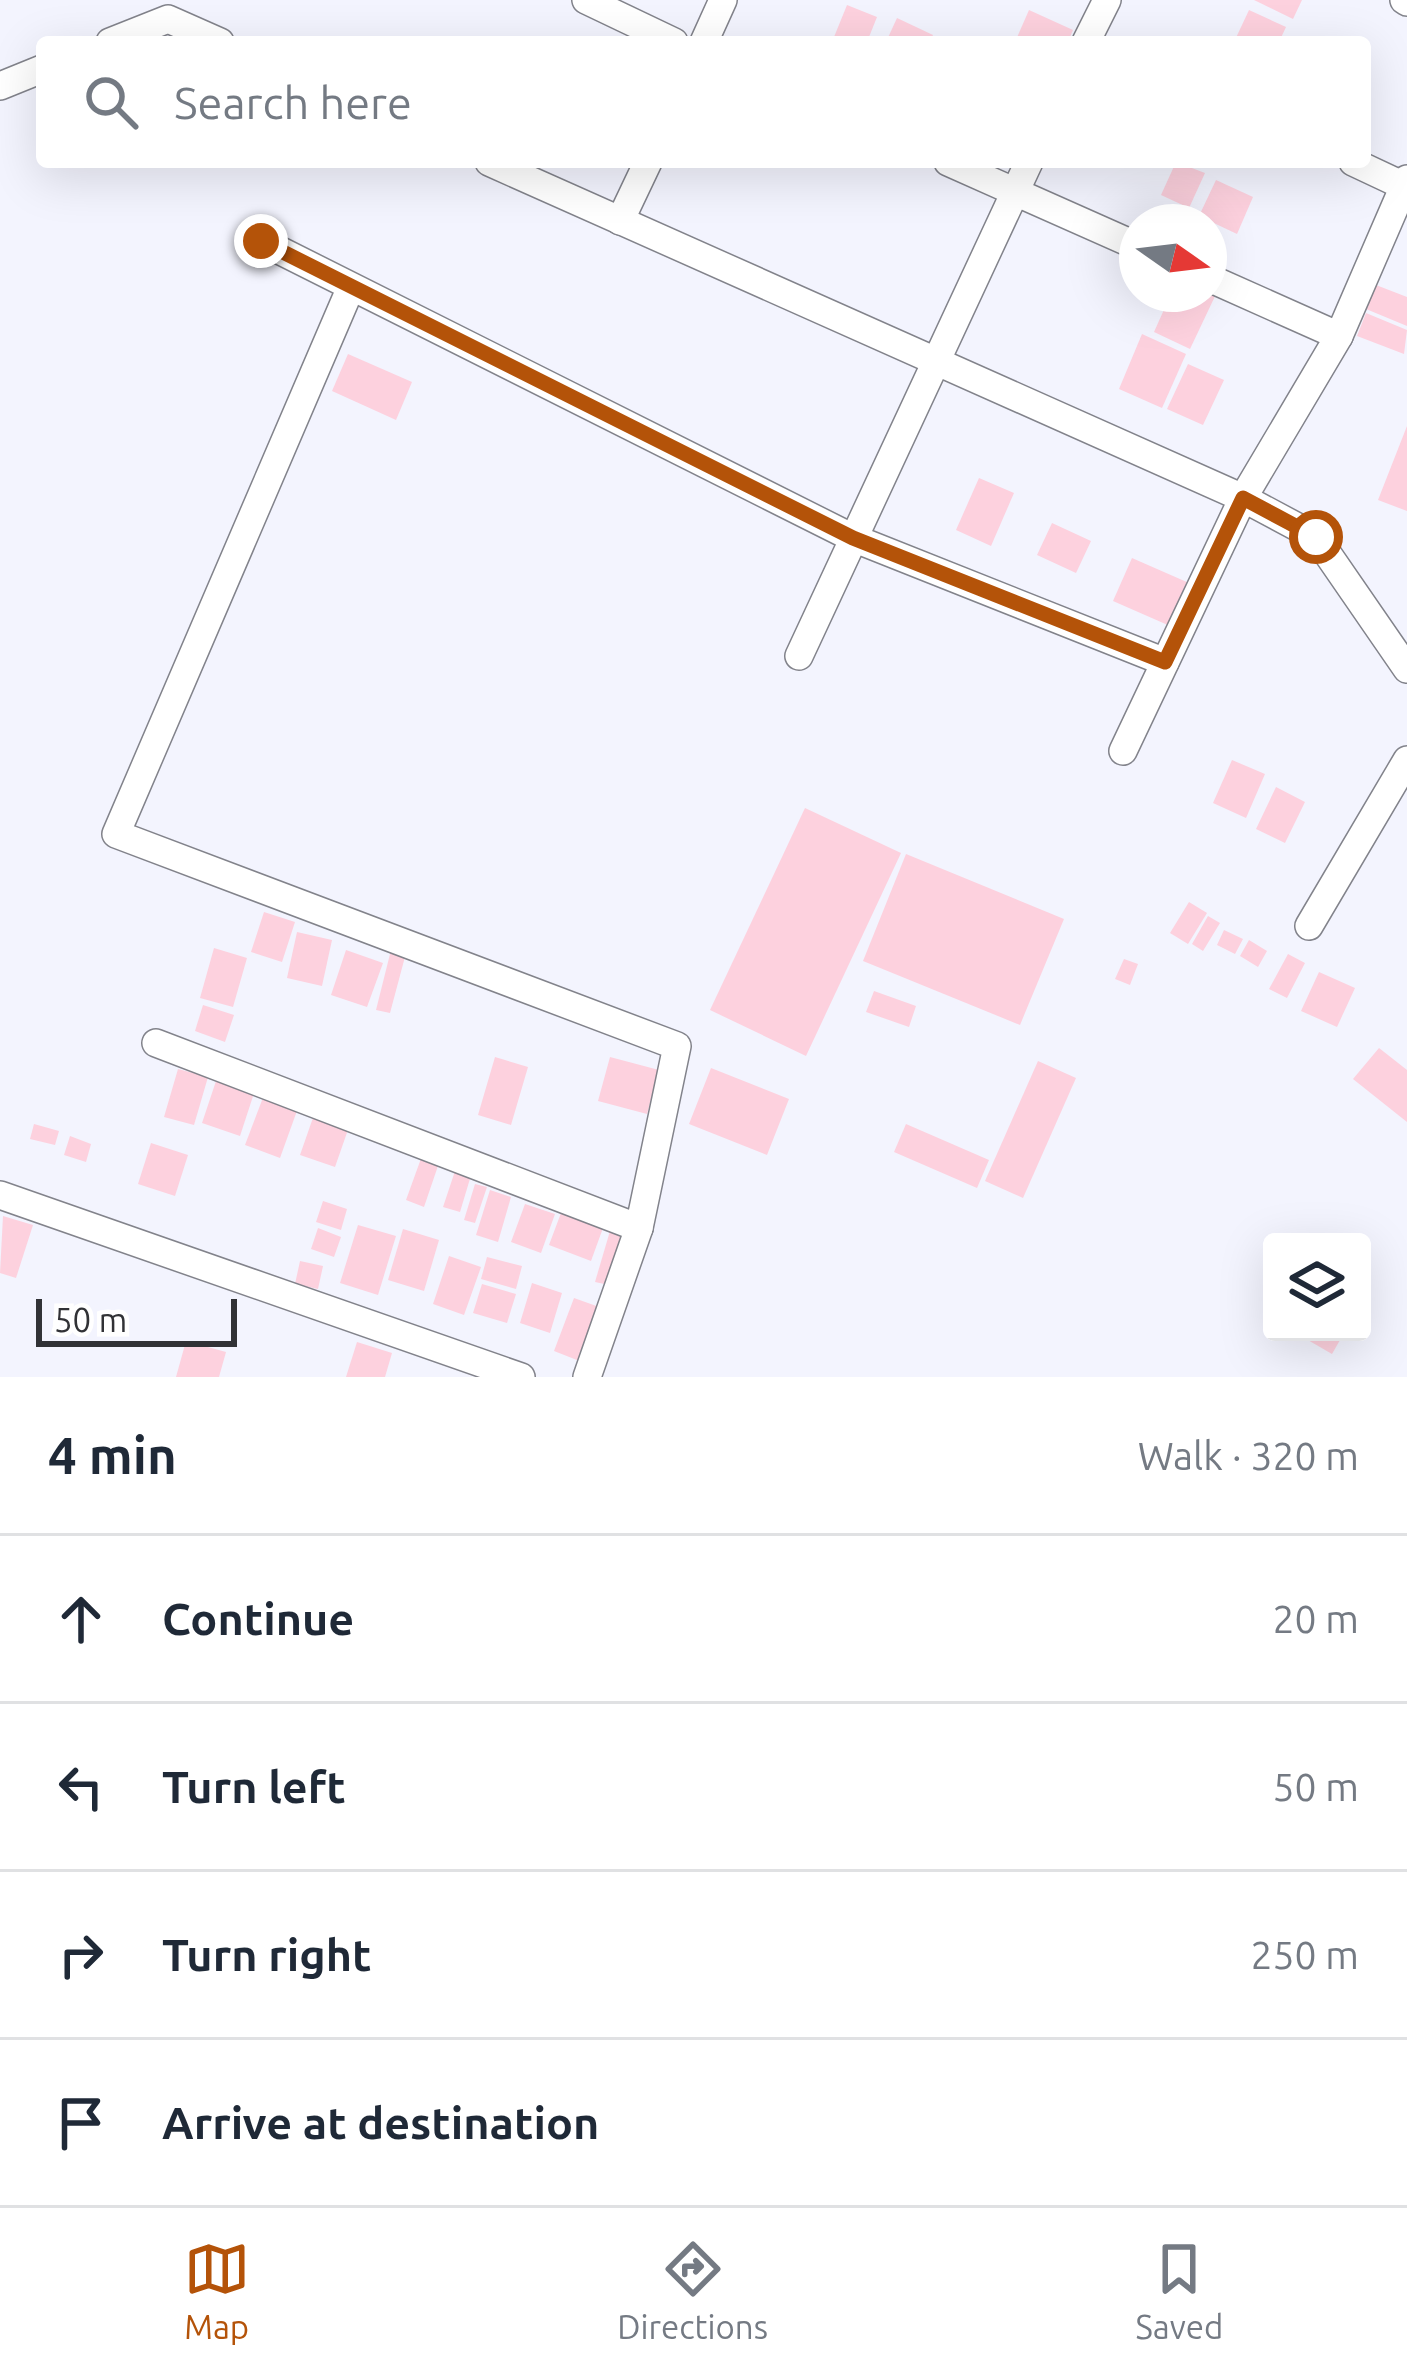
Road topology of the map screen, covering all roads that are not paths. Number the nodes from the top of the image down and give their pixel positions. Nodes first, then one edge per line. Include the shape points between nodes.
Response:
1 (586, 0) edge
2 (723, 0) edge
3 (1107, 0) edge
4 (125, 36) edge
5 (206, 36) edge
6 (661, 36) edge
7 (707, 36) edge
8 (1094, 36) edge
9 (36, 71) edge
10 (0, 86) edge
11 (503, 168) edge
12 (645, 168) edge
13 (962, 168) edge
14 (1026, 168) edge
15 (1368, 168) edge
16 (1405, 183) edge
17 (1015, 191) junction
18 (620, 220) junction
19 (1119, 238) edge
20 (261, 241) dead end
21 (351, 286) junction
22 (1227, 286) edge
23 (1339, 336) junction
24 (934, 361) junction
25 (1243, 498) junction
26 (853, 538) junction
27 (799, 656) dead end
28 (1165, 662) junction
29 (1407, 670) edge
30 (1123, 751) dead end
31 (1407, 760) edge
32 (1309, 926) dead end
33 (157, 1042) dead end
34 (0, 1195) edge
35 (639, 1228) junction
36 (521, 1377) edge
37 (587, 1377) edge

1 - 6 street
2 - 7 street
3 - 8 street
4 - 5 street via 168,19
9 - 10 street
11 - 18 street
12 - 18 street
13 - 17 street
14 - 17 street
15 - 16 street
16 - 23 street
17 - 19 street
17 - 24 street
18 - 24 street
20 - 21 street
21 - 26 street
21 - 35 street via 116,834 677,1046
22 - 23 street
23 - 25 street
24 - 25 street
24 - 26 street
25 - 28 street
25 - 29 street via 1316,537
26 - 27 street
26 - 28 street
28 - 30 street
31 - 32 street
33 - 35 street
34 - 36 street
35 - 37 street

